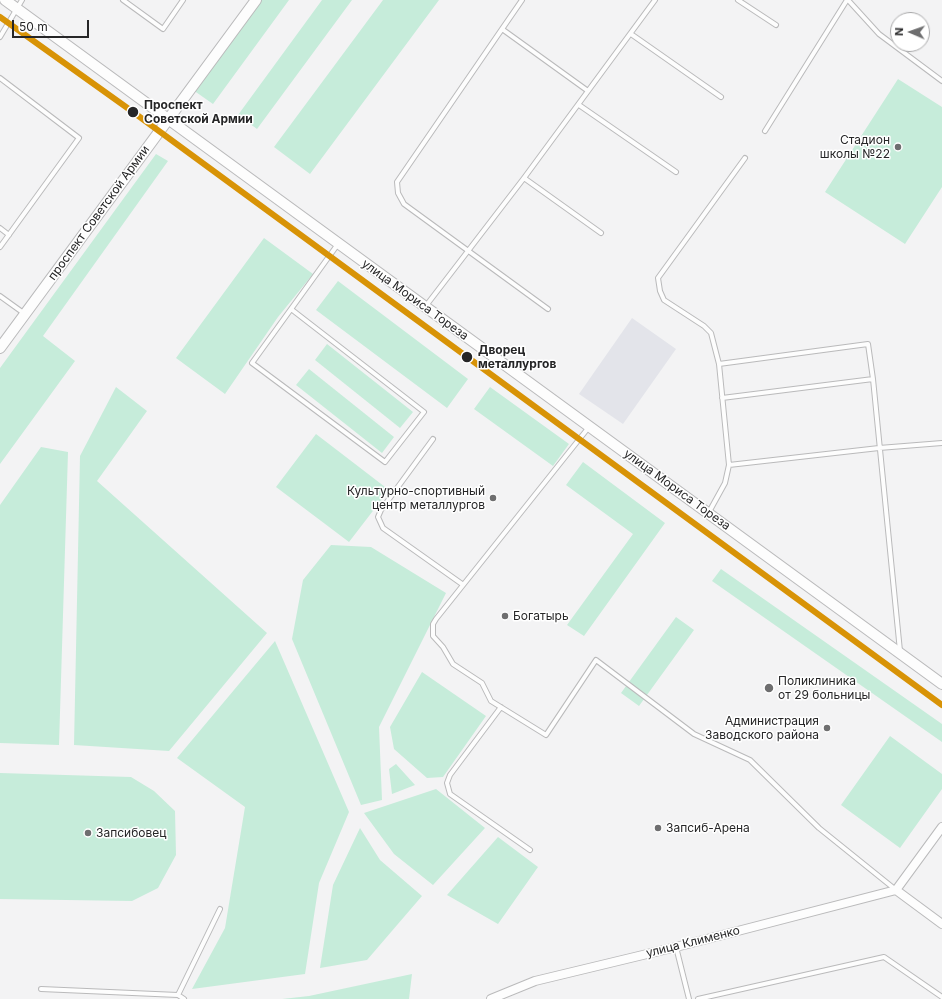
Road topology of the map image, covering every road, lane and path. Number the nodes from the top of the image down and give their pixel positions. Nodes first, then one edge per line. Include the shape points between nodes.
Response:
1 (5, 0) edge
2 (123, 0) edge
3 (183, 0) edge
4 (256, 0) edge
5 (522, 0) edge
6 (655, 0) edge
7 (738, 0) edge
8 (848, 0) edge
9 (19, 4) edge
10 (776, 25) dead end
11 (502, 29) junction
12 (631, 34) junction
13 (0, 37) edge
14 (0, 78) edge
15 (942, 81) edge
16 (588, 92) junction
17 (721, 96) dead end
18 (579, 105) junction
19 (169, 119) junction
20 (765, 131) dead end
21 (745, 158) dead end
22 (676, 172) dead end
23 (524, 178) junction
24 (0, 228) edge
25 (601, 233) dead end
26 (9, 235) junction
27 (338, 243) junction
28 (0, 247) edge
29 (467, 250) junction
30 (0, 296) edge
31 (425, 307) junction
32 (291, 309) junction
33 (548, 309) dead end
34 (25, 314) junction
35 (0, 348) edge
36 (719, 364) junction
37 (873, 379) junction
38 (722, 398) junction
39 (589, 426) junction
40 (433, 439) dead end
41 (942, 443) edge
42 (879, 448) junction
43 (729, 465) junction
44 (708, 513) junction
45 (462, 584) junction
46 (900, 653) junction
47 (942, 684) edge
48 (501, 707) junction
49 (942, 827) edge
50 (530, 850) dead end
51 (896, 890) junction
52 (220, 909) dead end
53 (942, 924) edge
54 (676, 947) junction
55 (41, 989) dead end
56 (178, 994) junction
57 (942, 997) edge
58 (184, 999) edge
59 (491, 999) edge
60 (689, 999) edge
61 (698, 999) edge

1 - 9 street, улица Мориса Тореза
2 - 3 lane via 163,29
4 - 19 street, проспект Советской Армии
5 - 11 lane
6 - 12 lane
7 - 10 lane
8 - 15 lane via 879,34
8 - 20 lane
9 - 13 lane
9 - 19 street, улица Мориса Тореза
11 - 16 lane
11 - 29 lane via 398,182 398,193 404,204
12 - 16 lane
12 - 17 lane
14 - 26 lane via 79,138
16 - 18 lane
18 - 22 lane
18 - 23 lane
19 - 27 street, улица Мориса Тореза
19 - 34 street, проспект Советской Армии
21 - 36 lane via 658,278 664,300 711,333
23 - 25 lane
23 - 29 lane
24 - 26 lane
26 - 28 lane
27 - 31 street, улица Мориса Тореза
27 - 32 lane
29 - 31 lane
29 - 33 lane
30 - 34 lane
31 - 39 street, улица Мориса Тореза
32 - 32 lane via 424,412 385,462 252,363
34 - 35 street, проспект Советской Армии
36 - 37 lane via 868,344
36 - 38 lane
37 - 38 lane
37 - 42 lane
38 - 43 lane
39 - 44 street, улица Мориса Тореза
39 - 45 lane
40 - 45 lane via 380,510 378,517 383,528
41 - 42 lane
42 - 43 lane
42 - 46 lane
43 - 44 lane via 725,483
44 - 46 street, улица Мориса Тореза
45 - 48 lane via 432,624 433,636 453,664 482,683 491,700
46 - 47 street, улица Мориса Тореза
48 - 50 lane via 450,775 447,783 450,794
48 - 51 lane via 546,735 596,660 694,734 750,760 819,828
49 - 51 street
51 - 53 street
51 - 54 street, улица Клименко
52 - 56 lane
54 - 59 street, улица Клименко via 535,981
54 - 60 lane
55 - 56 lane
56 - 58 lane
57 - 61 lane via 884,957

